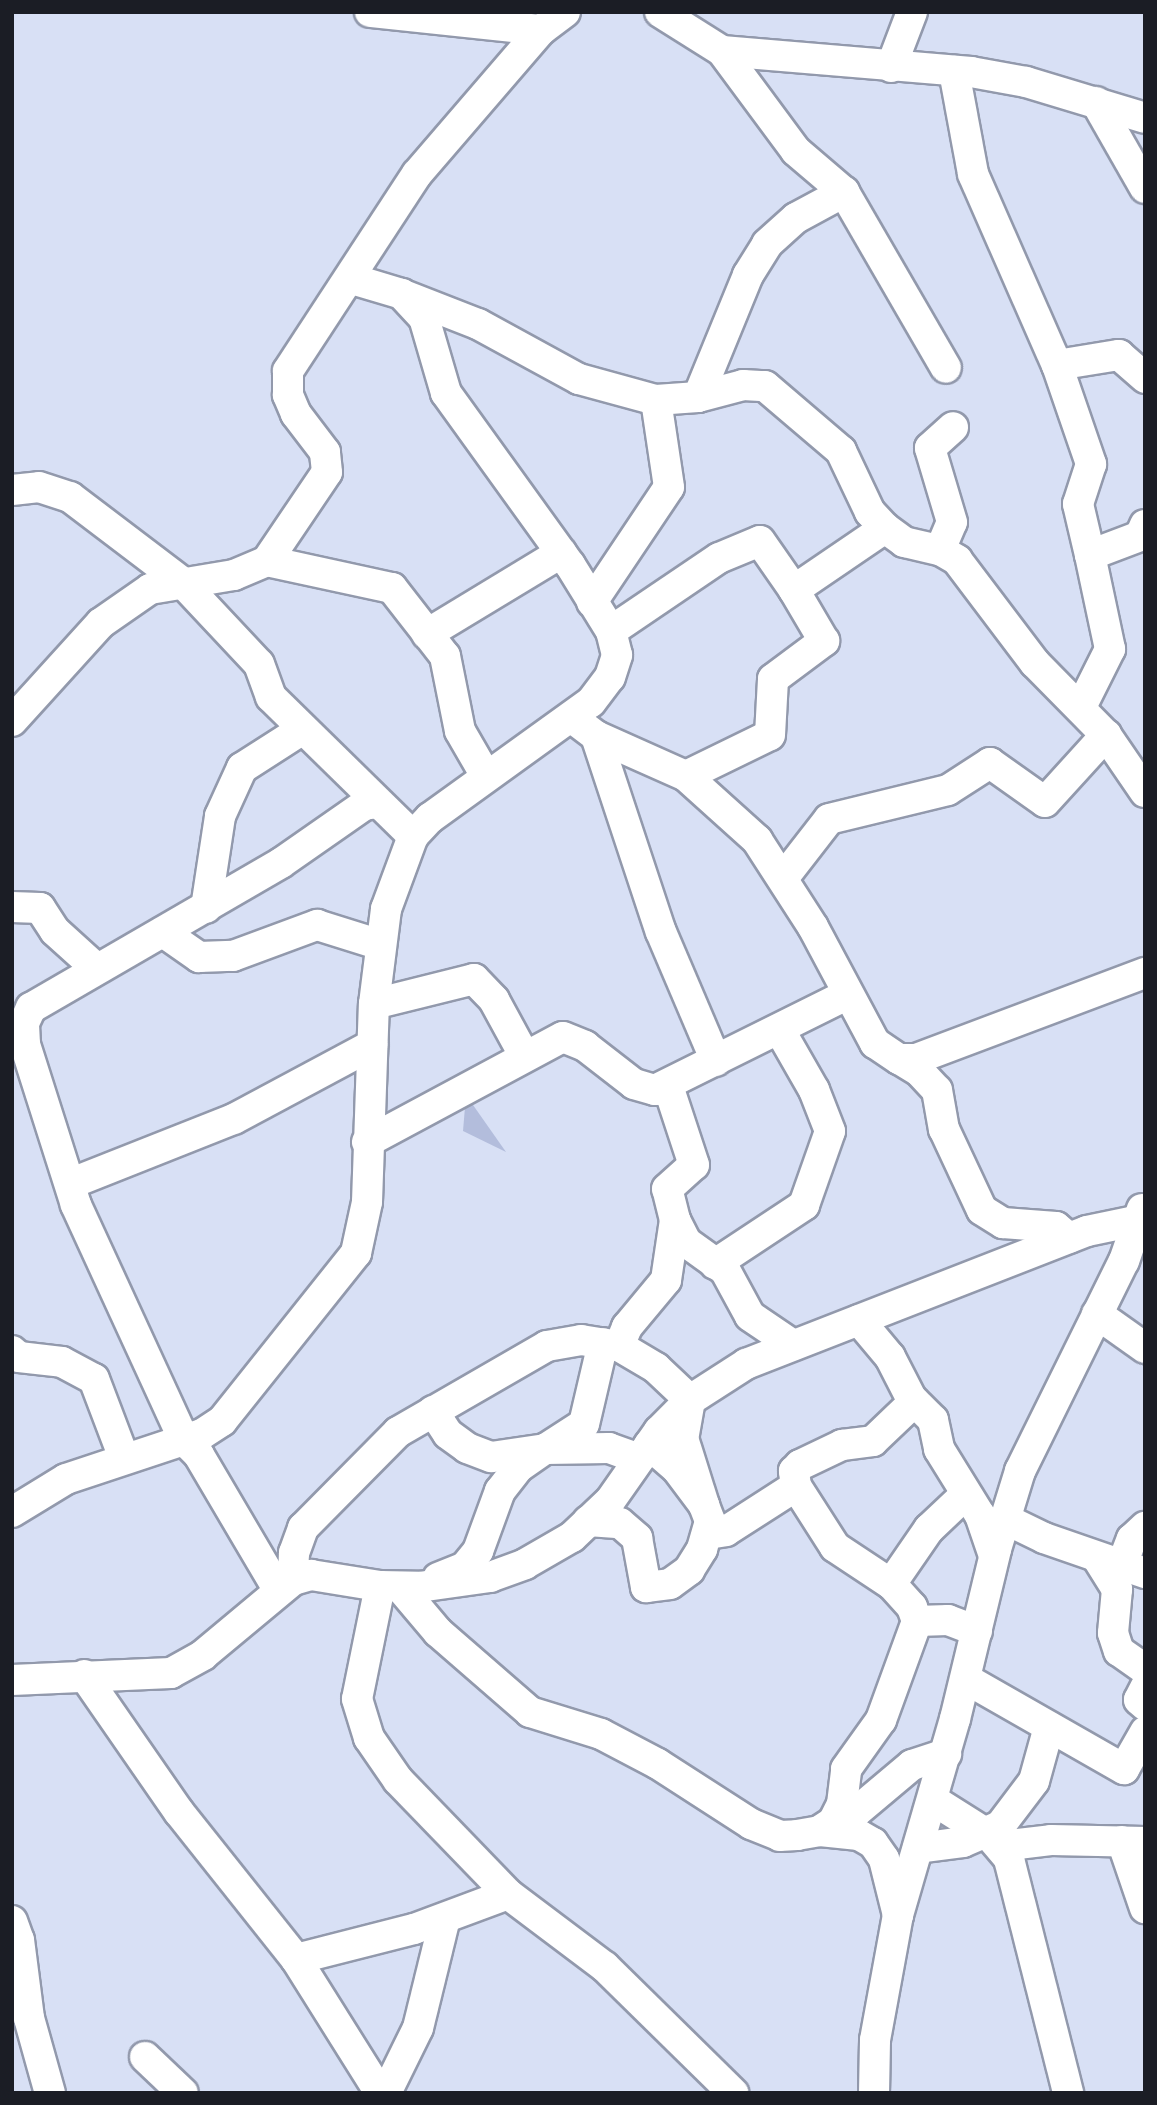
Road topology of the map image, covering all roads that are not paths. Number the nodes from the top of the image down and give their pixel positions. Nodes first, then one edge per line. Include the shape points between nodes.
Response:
1 (370, 12) edge
2 (565, 12) edge
3 (660, 12) edge
4 (912, 12) edge
5 (541, 30) junction
6 (722, 51) junction
7 (891, 67) junction
8 (954, 71) junction
9 (1096, 102) junction
10 (1145, 118) edge
11 (1145, 188) edge
12 (844, 192) junction
13 (352, 279) junction
14 (402, 294) junction
15 (1057, 365) junction
16 (946, 368) dead end
17 (1145, 378) edge
18 (698, 397) junction
19 (656, 400) junction
20 (953, 427) dead end
21 (12, 490) edge
22 (1145, 525) edge
23 (885, 528) junction
24 (940, 550) junction
25 (561, 553) junction
26 (1090, 555) junction
27 (267, 561) junction
28 (182, 582) junction
29 (794, 590) junction
30 (592, 602) junction
31 (611, 631) junction
32 (427, 634) junction
33 (1080, 707) junction
34 (570, 716) junction
35 (12, 721) edge
36 (303, 729) junction
37 (1106, 735) junction
38 (596, 736) junction
39 (486, 776) junction
40 (686, 776) junction
41 (1145, 792) edge
42 (376, 803) junction
43 (413, 836) junction
44 (784, 877) junction
45 (12, 907) edge
46 (206, 908) junction
47 (163, 932) junction
48 (382, 945) junction
49 (96, 968) junction
50 (1145, 973) edge
51 (846, 995) junction
52 (374, 1004) junction
53 (779, 1029) junction
54 (372, 1045) junction
55 (524, 1055) junction
56 (899, 1059) junction
57 (716, 1062) junction
58 (668, 1086) junction
59 (367, 1142) junction
60 (72, 1183) junction
61 (1141, 1215) edge
62 (675, 1220) junction
63 (1069, 1238) junction
64 (1135, 1258) edge
65 (715, 1264) junction
66 (1097, 1314) junction
67 (859, 1320) junction
68 (611, 1345) junction
69 (793, 1345) junction
70 (1145, 1348) edge
71 (12, 1351) edge
72 (690, 1400) junction
73 (914, 1402) junction
74 (433, 1411) junction
75 (184, 1440) junction
76 (467, 1448) junction
77 (545, 1449) junction
78 (644, 1452) junction
79 (124, 1458) junction
80 (796, 1486) junction
81 (965, 1495) junction
82 (12, 1512) edge
83 (489, 1518) junction
84 (1005, 1519) junction
85 (706, 1520) junction
86 (588, 1521) junction
87 (1145, 1527) edge
88 (994, 1556) junction
89 (1121, 1566) edge
90 (891, 1584) junction
91 (286, 1585) junction
92 (400, 1586) junction
93 (917, 1620) junction
94 (977, 1631) junction
95 (1145, 1669) edge
96 (84, 1675) junction
97 (966, 1679) junction
98 (12, 1680) edge
99 (1145, 1689) edge
100 (1145, 1705) edge
101 (1049, 1727) junction
102 (1145, 1732) edge
103 (946, 1754) junction
104 (1134, 1765) edge
105 (926, 1823) junction
106 (819, 1831) junction
107 (994, 1840) junction
108 (1133, 1841) edge
109 (873, 1843) junction
110 (508, 1894) junction
111 (1145, 1908) edge
112 (898, 1915) junction
113 (445, 1918) junction
114 (12, 1921) edge
115 (296, 1959) junction
116 (145, 2057) dead end
117 (50, 2093) edge
118 (183, 2093) edge
119 (383, 2093) edge
120 (733, 2093) edge
121 (874, 2093) edge
122 (1068, 2093) edge

1 - 5 street
2 - 5 street
3 - 6 street
4 - 7 street
5 - 13 street via 417,174
6 - 7 street
6 - 12 street via 796,151
7 - 8 street
8 - 9 street via 1026,82
8 - 15 street via 974,174
9 - 10 street
9 - 11 street
12 - 16 street
12 - 18 street via 796,218 767,244 742,287
13 - 14 street
13 - 27 street via 288,371 288,395 296,414 325,452 327,472
14 - 19 street via 478,324 579,379
14 - 25 street via 424,318 438,374 459,416 528,502
15 - 17 street via 1119,355
15 - 26 street via 1091,464 1078,504
18 - 19 street
18 - 23 street via 743,385 765,386 841,451 870,512
19 - 30 street via 670,487
20 - 24 street via 930,448 953,522
21 - 28 street via 39,487 70,496
22 - 26 street via 1140,536
23 - 24 street via 904,542
23 - 29 street
24 - 33 street via 957,560 1035,663
25 - 30 street
25 - 32 street
26 - 33 street via 1110,649
27 - 28 street via 234,575
27 - 32 street via 393,588
28 - 35 street via 150,589 101,623
28 - 36 street via 259,664 271,697
29 - 31 street via 760,541 719,558
29 - 40 street via 824,640 773,680 770,735
30 - 31 street
31 - 34 street via 617,655 610,677 591,702
32 - 39 street via 445,656 460,732
33 - 37 street
34 - 38 street
34 - 39 street
36 - 42 street
36 - 46 street via 242,768 220,816
37 - 41 street
37 - 44 street via 1045,802 990,763 948,790 829,819
38 - 40 street
38 - 57 street via 661,932
39 - 43 street
40 - 44 street via 748,831
42 - 43 street
42 - 46 street via 363,805 281,863
43 - 48 street via 386,909
44 - 51 street
45 - 49 street via 40,908 55,931
46 - 47 street
47 - 48 street via 199,957 233,956 317,925
47 - 49 street
48 - 52 street
49 - 60 street via 31,1008 24,1023 25,1044
50 - 56 street via 916,1059
51 - 53 street
51 - 56 street via 875,1043
52 - 54 street
52 - 55 street via 474,979 494,1000
53 - 57 street
53 - 65 street via 814,1090 830,1131 804,1205
54 - 59 street
54 - 60 street via 234,1119
55 - 58 street via 543,1044 571,1038 634,1084 655,1090
55 - 59 street
56 - 63 street via 937,1090 944,1129 982,1210 1003,1223 1056,1227
57 - 58 street
58 - 62 street via 694,1165 667,1189
59 - 75 street via 367,1202 356,1253 222,1421
60 - 75 street via 76,1205
61 - 63 street
61 - 64 street
62 - 65 street via 686,1242
62 - 68 street via 666,1280
63 - 67 street
64 - 66 street
65 - 69 street via 725,1270 750,1316
66 - 70 street
66 - 84 street via 1020,1471
67 - 69 street
67 - 73 street via 890,1357
68 - 72 street via 656,1368
68 - 74 street via 580,1340 547,1346
68 - 77 street via 584,1424
69 - 72 street via 746,1364
71 - 79 street via 19,1357 62,1362 94,1379
72 - 78 street
72 - 85 street via 683,1438
73 - 80 street via 873,1441 842,1445 800,1465 794,1471
73 - 81 street via 933,1420 939,1449 958,1474
74 - 76 street via 448,1434
74 - 91 street via 398,1433 303,1528
75 - 79 street
75 - 91 street via 199,1455
76 - 77 street via 491,1457
76 - 83 street
77 - 78 street
77 - 83 street via 519,1467 500,1491
78 - 85 street via 677,1469
78 - 86 street
79 - 82 street via 66,1479
80 - 85 street via 726,1531
80 - 90 street via 835,1547
81 - 88 street via 980,1515
81 - 90 street via 929,1529
83 - 92 street via 478,1550 465,1567
84 - 88 street
84 - 89 street
85 - 86 street via 689,1570 670,1584 646,1587 637,1538 620,1523
86 - 92 street via 572,1537 525,1564 490,1577
87 - 89 street via 1132,1539
88 - 94 street
89 - 95 street via 1113,1633 1119,1651
90 - 93 street
91 - 92 street via 330,1576
91 - 96 street via 187,1666 171,1673
92 - 106 street via 479,1671 530,1712 601,1734 658,1764 751,1824 780,1836
92 - 110 street via 357,1699 369,1738 398,1780
93 - 94 street via 948,1620
93 - 106 street via 881,1720 846,1769 842,1804 833,1822
94 - 97 street
96 - 98 street
96 - 115 street via 179,1812
97 - 101 street
97 - 103 street
99 - 100 street via 1139,1700
101 - 104 street
101 - 107 street via 1044,1755 1028,1793
102 - 104 street
103 - 105 street
103 - 106 street via 912,1765 841,1823
105 - 107 street
105 - 107 street via 963,1842
105 - 109 street
105 - 112 street
106 - 109 street via 859,1835
107 - 108 street
107 - 122 street via 1021,1900
108 - 111 street
109 - 112 street via 884,1859
110 - 113 street
110 - 120 street via 605,1967
112 - 121 street via 875,2040
113 - 115 street
113 - 119 street via 418,2028
114 - 117 street via 29,2018
115 - 119 street
116 - 118 street

